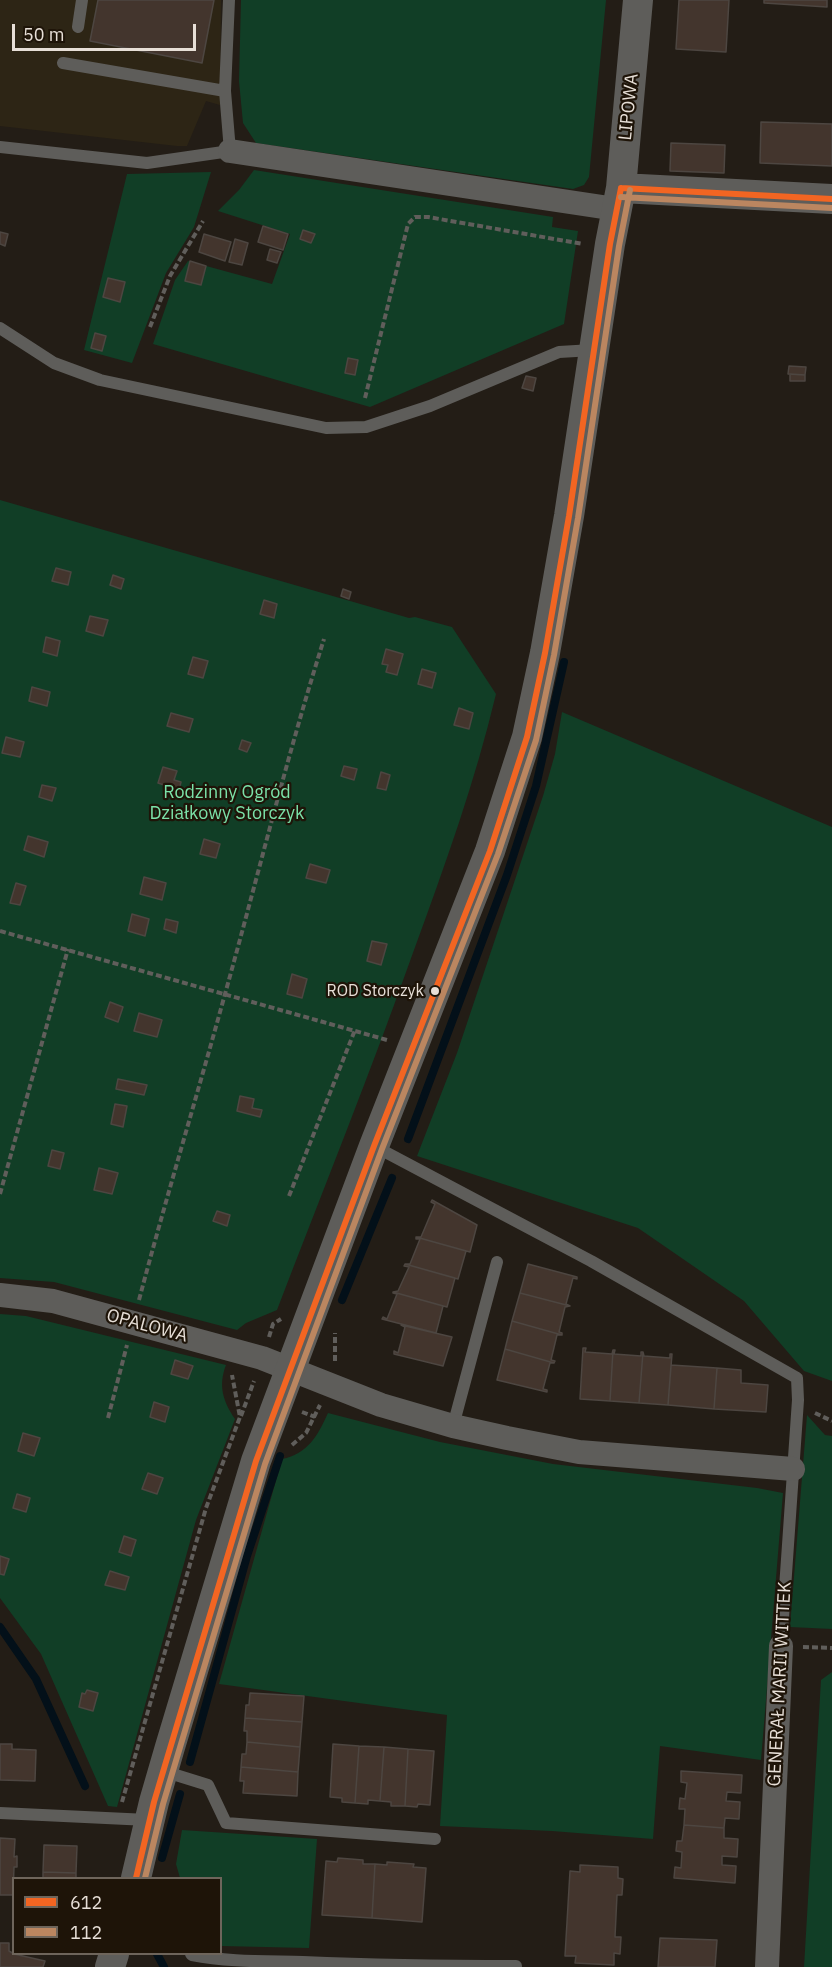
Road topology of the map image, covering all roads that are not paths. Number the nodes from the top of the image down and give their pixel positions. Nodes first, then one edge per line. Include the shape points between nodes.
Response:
1 (82, 0) edge
2 (229, 0) edge
3 (638, 0) edge
4 (78, 27) dead end
5 (63, 63) dead end
6 (225, 91) junction
7 (0, 147) edge
8 (230, 152) junction
9 (832, 199) edge
10 (618, 204) junction
11 (0, 328) edge
12 (594, 350) junction
13 (374, 1146) junction
14 (497, 1262) dead end
15 (0, 1295) edge
16 (291, 1368) junction
17 (453, 1426) junction
18 (793, 1469) junction
19 (781, 1646) joint
20 (163, 1771) junction
21 (0, 1813) edge
22 (150, 1820) junction
23 (435, 1839) dead end
24 (136, 1877) edge
25 (192, 1955) edge
26 (516, 1966) edge
27 (767, 1967) edge

1 - 4 lane
2 - 6 lane
3 - 10 street, LIPOWA
5 - 6 lane
6 - 8 lane
7 - 8 lane via 147,163
8 - 10 street
9 - 10 street
10 - 12 street, LIPOWA
11 - 12 lane via 54,363 100,380 326,428 366,427 430,406 559,352
12 - 13 street, LIPOWA via 569,516 527,737 490,851
13 - 16 street, LIPOWA
13 - 18 lane, GENERAŁ MARII WITTEK via 591,1261 797,1378
14 - 17 lane
15 - 16 street, OPALOWA via 136,1313
16 - 17 street, OPALOWA via 381,1405
16 - 20 street, LIPOWA via 256,1461
17 - 18 street, OPALOWA via 579,1452
18 - 19 lane, GENERAŁ MARII WITTEK
19 - 27 street, GENERAŁ MARII WITTEK
20 - 22 street, LIPOWA
20 - 23 lane via 208,1785 226,1823
21 - 22 lane
22 - 24 street, LIPOWA
25 - 26 lane via 295,1962

